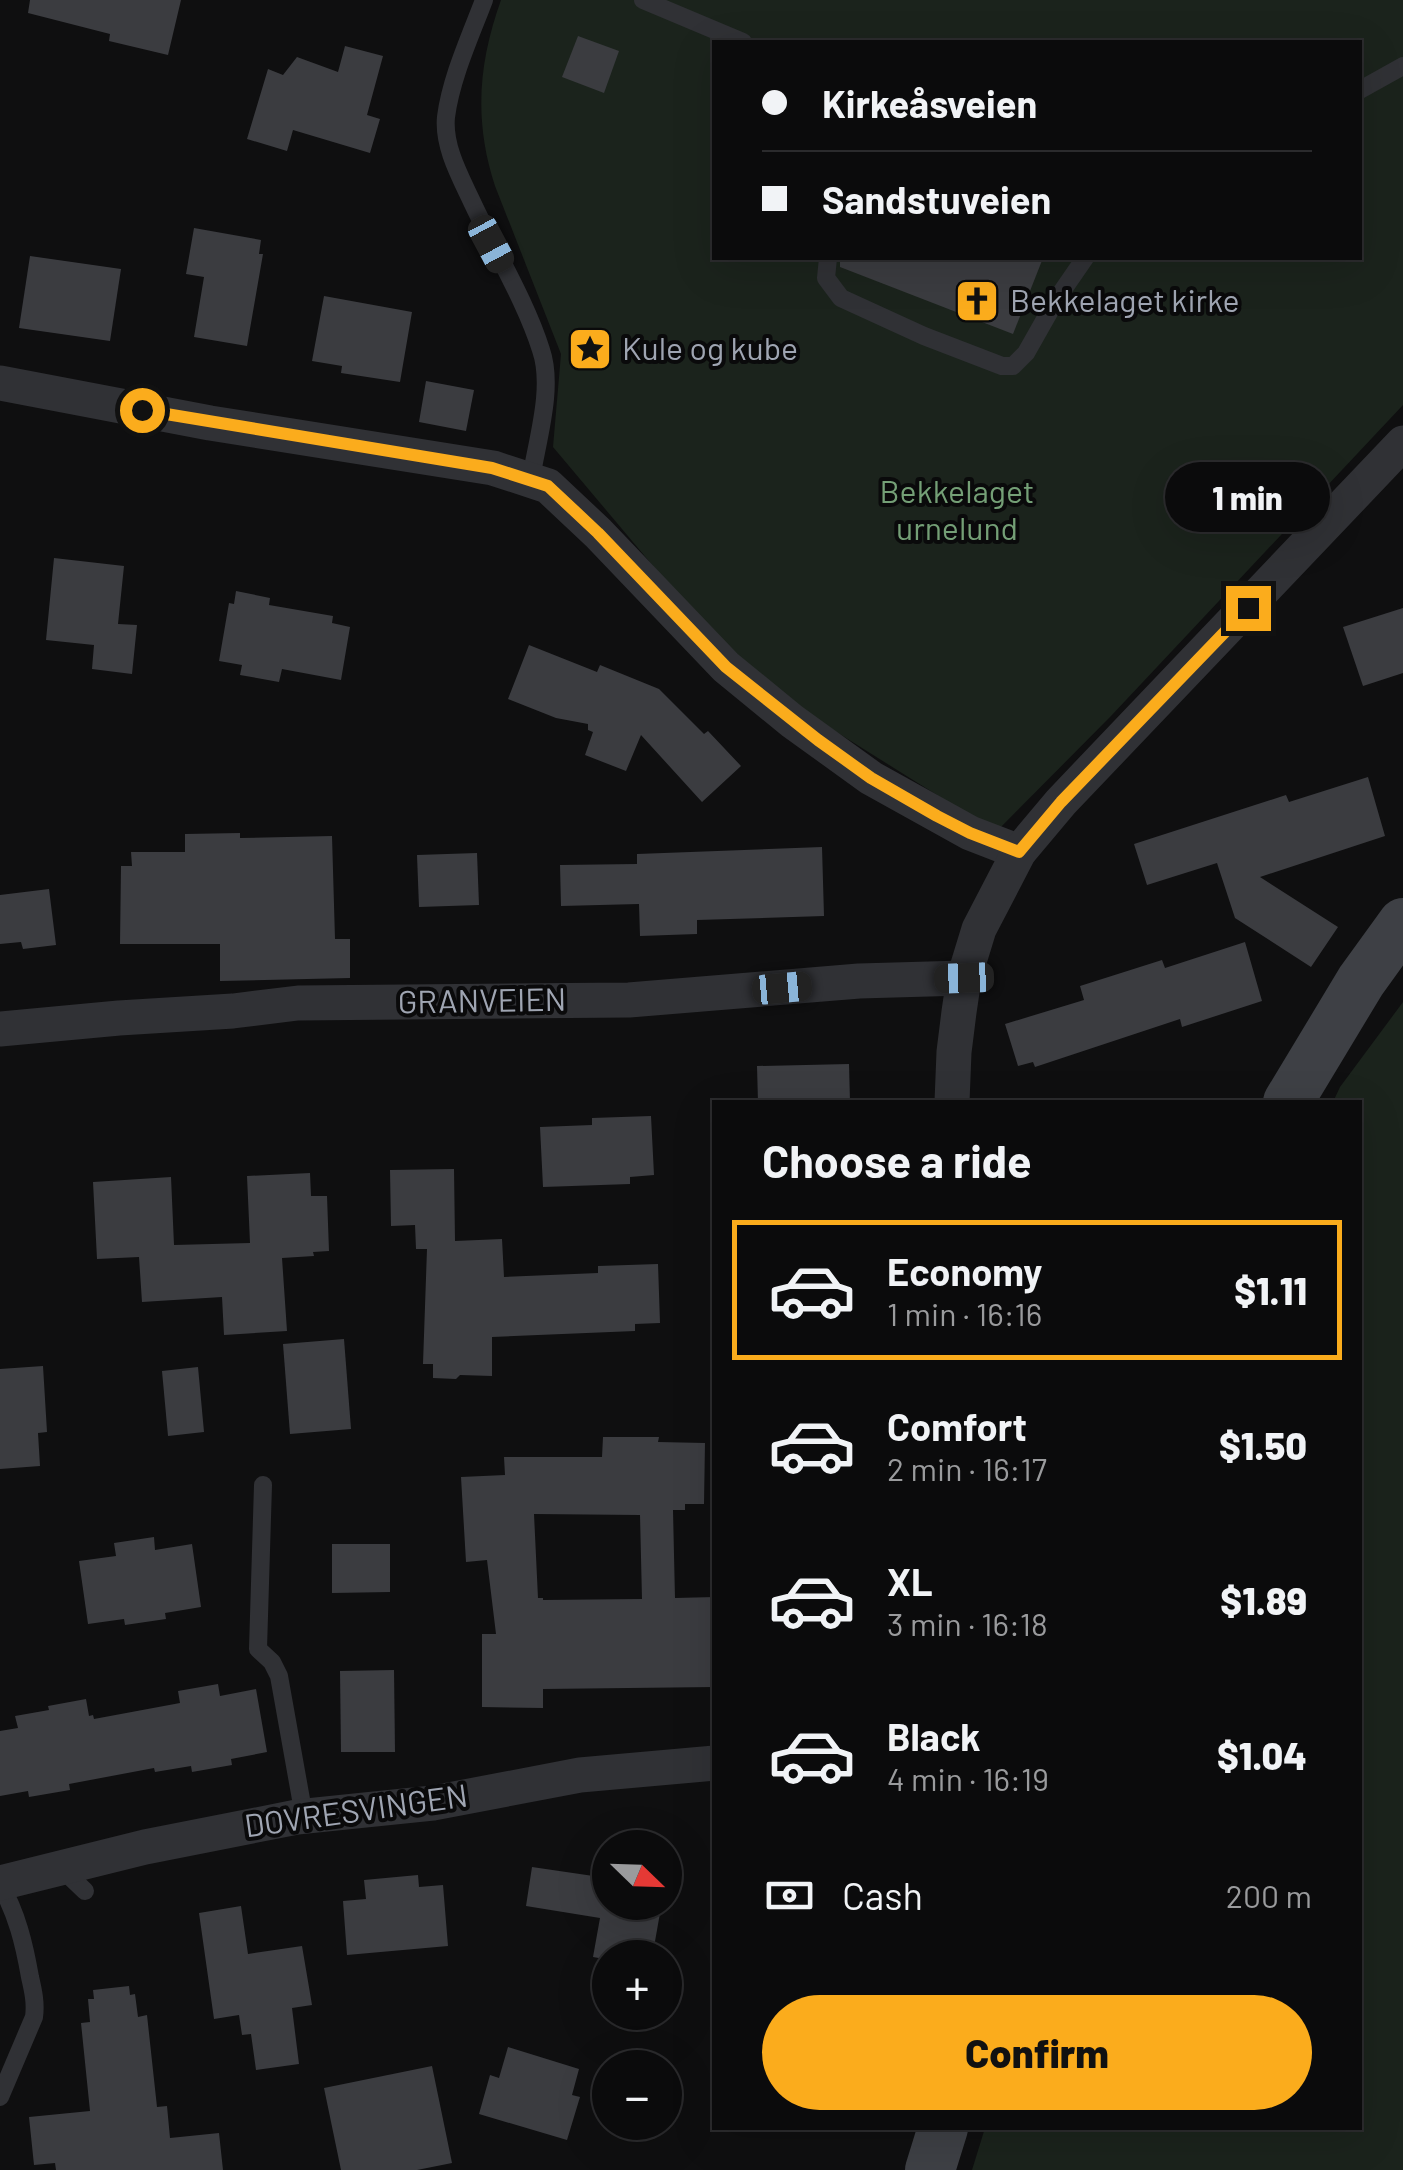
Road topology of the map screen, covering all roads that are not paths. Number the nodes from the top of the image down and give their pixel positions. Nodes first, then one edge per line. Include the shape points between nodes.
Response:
1 (484, 0) edge
2 (643, 0) edge
3 (738, 40) edge
4 (1403, 66) edge
5 (1362, 89) edge
6 (828, 260) edge
7 (1084, 260) edge
8 (0, 382) edge
9 (1403, 444) edge
10 (1389, 476) edge
11 (531, 479) junction
12 (1019, 852) junction
13 (1403, 924) edge
14 (964, 978) junction
15 (0, 1028) edge
16 (952, 1100) edge
17 (1289, 1100) edge
18 (263, 1485) dead end
19 (712, 1763) edge
20 (304, 1816) junction
21 (0, 1883) edge
22 (0, 2097) edge
23 (942, 2130) edge
24 (930, 2170) edge

1 - 11 lane via 454,84 447,137 542,352 547,382
2 - 3 lane
4 - 5 lane
6 - 7 lane via 826,278 842,298 1002,366 1013,366 1026,352
8 - 11 street
9 - 10 street
10 - 12 street via 1061,802
11 - 12 street via 548,486 726,667 792,721 887,788
12 - 14 street via 979,929
13 - 17 street
14 - 15 street, GRANVEIEN via 629,1000 298,1003
14 - 16 street
18 - 20 lane via 258,1648 279,1676
19 - 20 street, DOVRESVINGEN via 580,1775 434,1802
20 - 21 street, DOVRESVINGEN via 145,1846 73,1879
21 - 22 lane via 22,1934 35,2004
23 - 24 street

